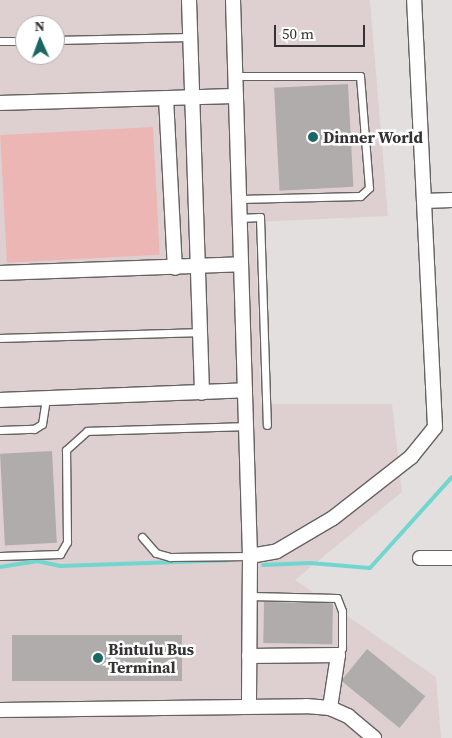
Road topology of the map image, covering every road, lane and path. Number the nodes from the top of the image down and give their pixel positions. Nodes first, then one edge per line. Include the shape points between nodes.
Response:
1 (189, 0) edge
2 (234, 0) edge
3 (414, 0) edge
4 (190, 36) junction
5 (15, 40) edge
6 (65, 40) edge
7 (0, 41) edge
8 (236, 76) junction
9 (236, 96) junction
10 (166, 98) junction
11 (192, 98) junction
12 (0, 103) edge
13 (239, 199) junction
14 (452, 200) edge
15 (424, 201) junction
16 (240, 218) junction
17 (241, 264) junction
18 (197, 267) junction
19 (175, 268) junction
20 (0, 273) edge
21 (200, 332) junction
22 (0, 338) edge
23 (245, 390) junction
24 (202, 393) junction
25 (46, 399) junction
26 (0, 400) edge
27 (267, 425) dead end
28 (246, 426) junction
29 (0, 430) edge
30 (142, 537) dead end
31 (0, 556) edge
32 (250, 556) junction
33 (420, 558) dead end
34 (452, 558) edge
35 (250, 596) junction
36 (250, 656) junction
37 (338, 656) junction
38 (249, 704) junction
39 (330, 708) junction
40 (0, 710) edge
41 (374, 738) edge

1 - 4 street
2 - 8 street
3 - 15 street
4 - 6 lane
4 - 11 street
5 - 7 lane
8 - 9 street
8 - 13 lane via 360,76 369,188 360,196
9 - 11 street
9 - 13 street
10 - 11 street
10 - 12 street
10 - 19 street
11 - 18 street
13 - 16 street
14 - 15 street
15 - 32 street via 435,427 411,457 333,518 277,551
16 - 17 street
16 - 27 lane via 260,217
17 - 18 street
17 - 23 street
18 - 19 street
18 - 21 street
19 - 20 street
21 - 22 lane
21 - 24 street
23 - 24 street
23 - 28 street
24 - 25 street
25 - 26 street
25 - 29 lane via 42,424 34,429
28 - 31 lane via 87,431 66,450 67,542 60,554
28 - 32 street
30 - 32 lane via 156,553 170,557
32 - 35 street
33 - 34 street
35 - 36 street
35 - 37 lane via 337,598 342,611 342,648
36 - 37 street
36 - 38 street
37 - 39 street
38 - 39 street
38 - 40 street
39 - 41 street via 348,716

